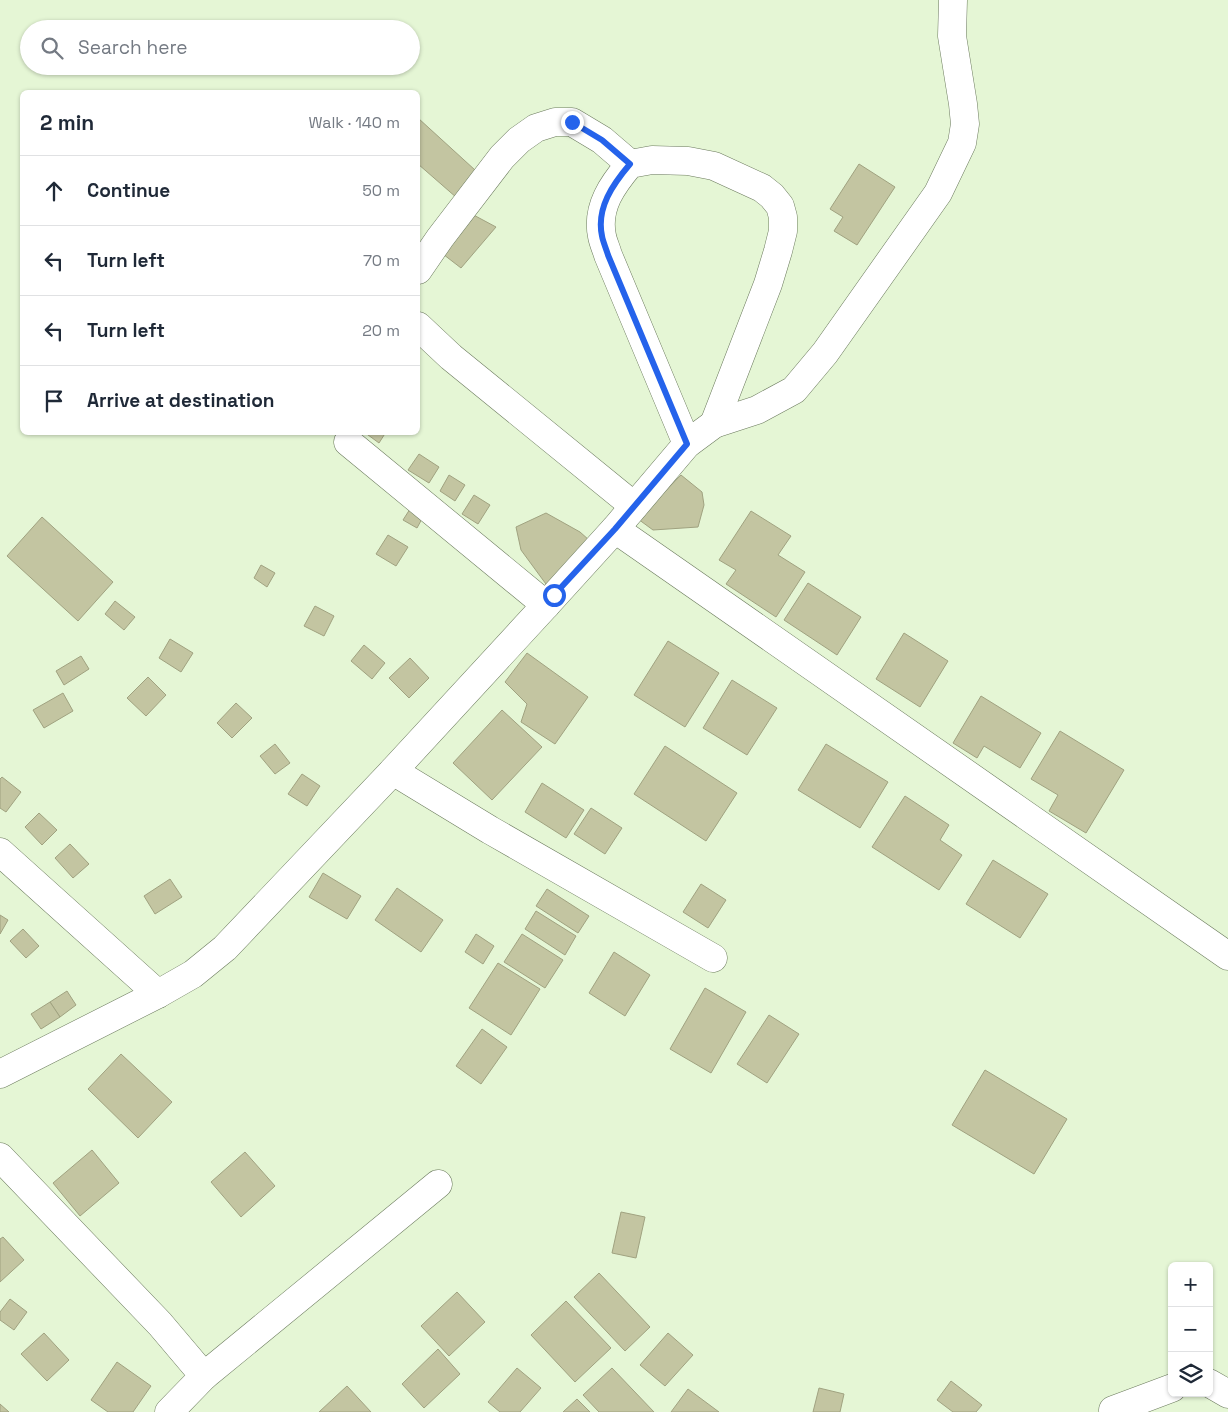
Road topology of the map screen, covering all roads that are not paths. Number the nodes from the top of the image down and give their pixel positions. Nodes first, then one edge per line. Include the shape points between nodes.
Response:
1 (953, 0) edge
2 (630, 164) junction
3 (420, 267) edge
4 (420, 328) edge
5 (714, 424) junction
6 (348, 442) dead end
7 (687, 444) junction
8 (634, 506) junction
9 (615, 529) junction
10 (546, 605) junction
11 (393, 771) junction
12 (0, 852) edge
13 (1228, 956) edge
14 (713, 958) dead end
15 (158, 994) junction
16 (0, 1074) edge
17 (0, 1157) edge
18 (438, 1184) dead end
19 (204, 1376) junction
20 (1213, 1385) edge
21 (1168, 1389) edge
22 (1228, 1394) edge
23 (1113, 1410) dead end
24 (169, 1412) edge

1 - 5 street via 952,36 965,124 962,143 938,192 825,353 794,390 757,410
2 - 3 street via 602,140 572,122 555,122 536,128 518,140 502,157
2 - 5 street via 652,160 714,166 762,188 780,206 783,231 778,251
2 - 7 street via 616,180 602,210 602,236
4 - 8 street via 451,357
5 - 7 street
6 - 10 street
7 - 8 street
8 - 9 street
9 - 10 street
9 - 13 street
10 - 11 street
11 - 14 street
11 - 15 street via 225,948 192,974
12 - 15 street
15 - 16 street
17 - 19 street via 160,1324
18 - 19 street
19 - 24 street
20 - 22 street
21 - 23 street

